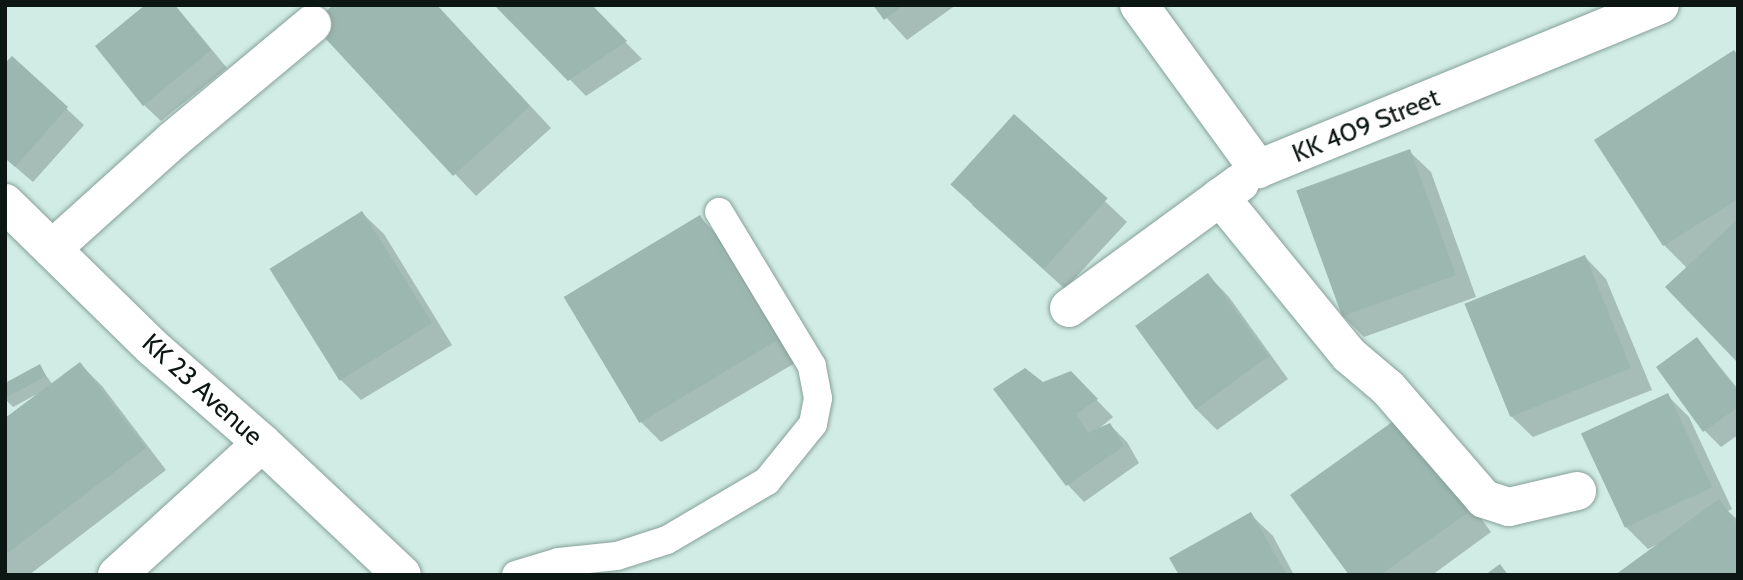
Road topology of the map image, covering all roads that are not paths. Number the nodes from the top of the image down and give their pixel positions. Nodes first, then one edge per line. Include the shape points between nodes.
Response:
1 (1139, 5) edge
2 (1660, 5) edge
3 (312, 24) dead end
4 (1258, 169) junction
5 (1220, 197) junction
6 (5, 203) edge
7 (719, 212) dead end
8 (52, 249) junction
9 (1069, 308) dead end
10 (262, 443) junction
11 (1577, 491) dead end
12 (117, 575) edge
13 (402, 575) edge
14 (516, 575) edge

1 - 4 street, KK 409 Street
2 - 4 street, KK 409 Street
3 - 8 street
4 - 5 street
5 - 9 street
5 - 11 street via 1349,355 1388,388 1485,499 1509,507
6 - 8 street, KK 23 Avenue
7 - 14 lane via 812,366 818,398 813,424 767,481 667,540 617,556 559,562
8 - 10 street, KK 23 Avenue via 152,347
10 - 12 street
10 - 13 street, KK 23 Avenue

